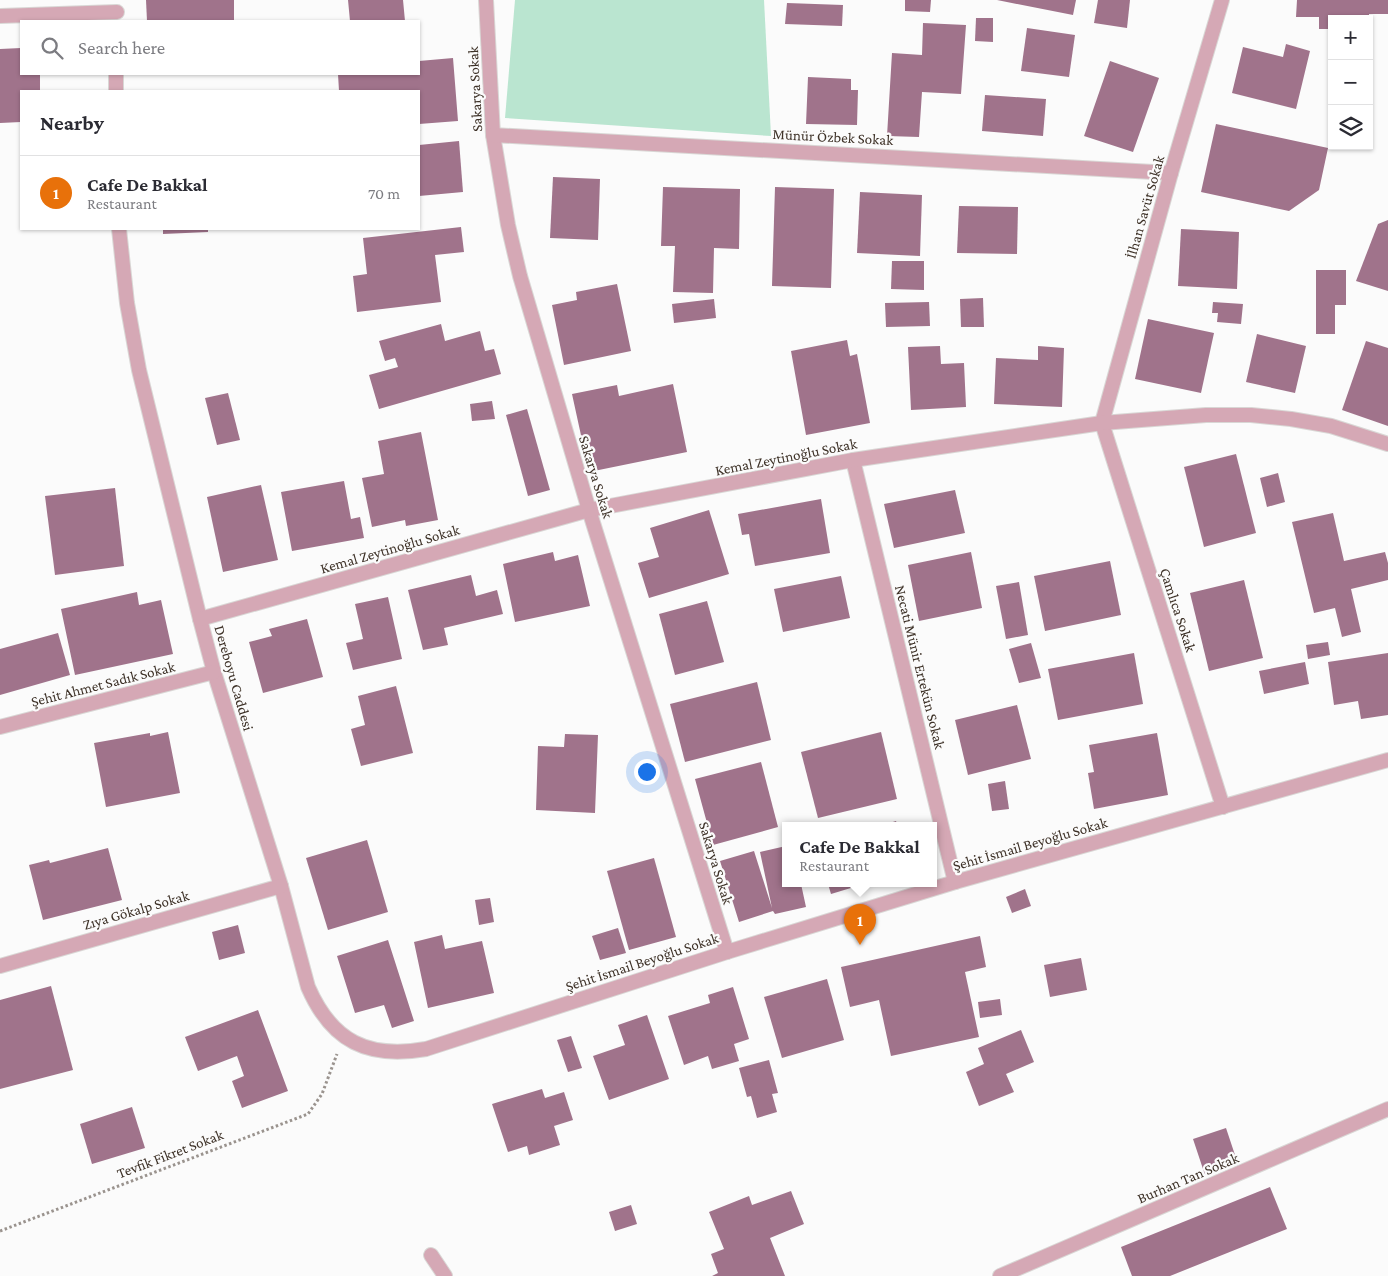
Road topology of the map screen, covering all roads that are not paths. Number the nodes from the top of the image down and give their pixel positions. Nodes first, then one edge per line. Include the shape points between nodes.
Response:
1 (486, 0) edge
2 (1222, 0) edge
3 (117, 11) edge
4 (0, 16) edge
5 (116, 75) edge
6 (116, 90) edge
7 (493, 135) junction
8 (1171, 173) junction
9 (119, 230) edge
10 (1102, 423) junction
11 (1388, 444) edge
12 (852, 460) junction
13 (588, 510) junction
14 (200, 619) junction
15 (214, 672) junction
16 (0, 727) edge
17 (1388, 760) edge
18 (1223, 807) junction
19 (955, 882) junction
20 (281, 886) junction
21 (727, 952) junction
22 (0, 966) edge
23 (426, 1049) joint
24 (1388, 1109) edge
25 (431, 1255) dead end
26 (445, 1276) edge
27 (1000, 1276) edge

1 - 7 street, Sakarya Sokak
2 - 8 street, İlhan Savüt Sokak
3 - 4 street
5 - 6 street
7 - 8 street, Münür Özbek Sokak
7 - 13 street, Sakarya Sokak via 520,276
8 - 10 street, İlhan Savüt Sokak
9 - 14 street, Dereboyu Caddesi via 139,370
10 - 11 street, Kemal Zeytinoğlu Sokak via 1251,415 1331,426
10 - 12 street, Kemal Zeytinoğlu Sokak
10 - 18 street, Çamlıca Sokak
12 - 13 street, Kemal Zeytinoğlu Sokak
12 - 19 street, Necati Münir Ertekün Sokak
13 - 14 street, Kemal Zeytinoğlu Sokak
13 - 21 street, Sakarya Sokak
14 - 15 street, Dereboyu Caddesi
15 - 16 street, Şehit Ahmet Sadık Sokak
15 - 20 street, Dereboyu Caddesi
17 - 18 street, Şehit İsmail Beyoğlu Sokak
18 - 19 street, Şehit İsmail Beyoğlu Sokak
19 - 21 street, Şehit İsmail Beyoğlu Sokak
20 - 22 street, Zıya Gökalp Sokak
20 - 23 street, Dereboyu Caddesi via 308,987 326,1019 343,1037 362,1046 405,1053
21 - 23 street, Şehit İsmail Beyoğlu Sokak
24 - 27 street, Burhan Tan Sokak
25 - 26 street

